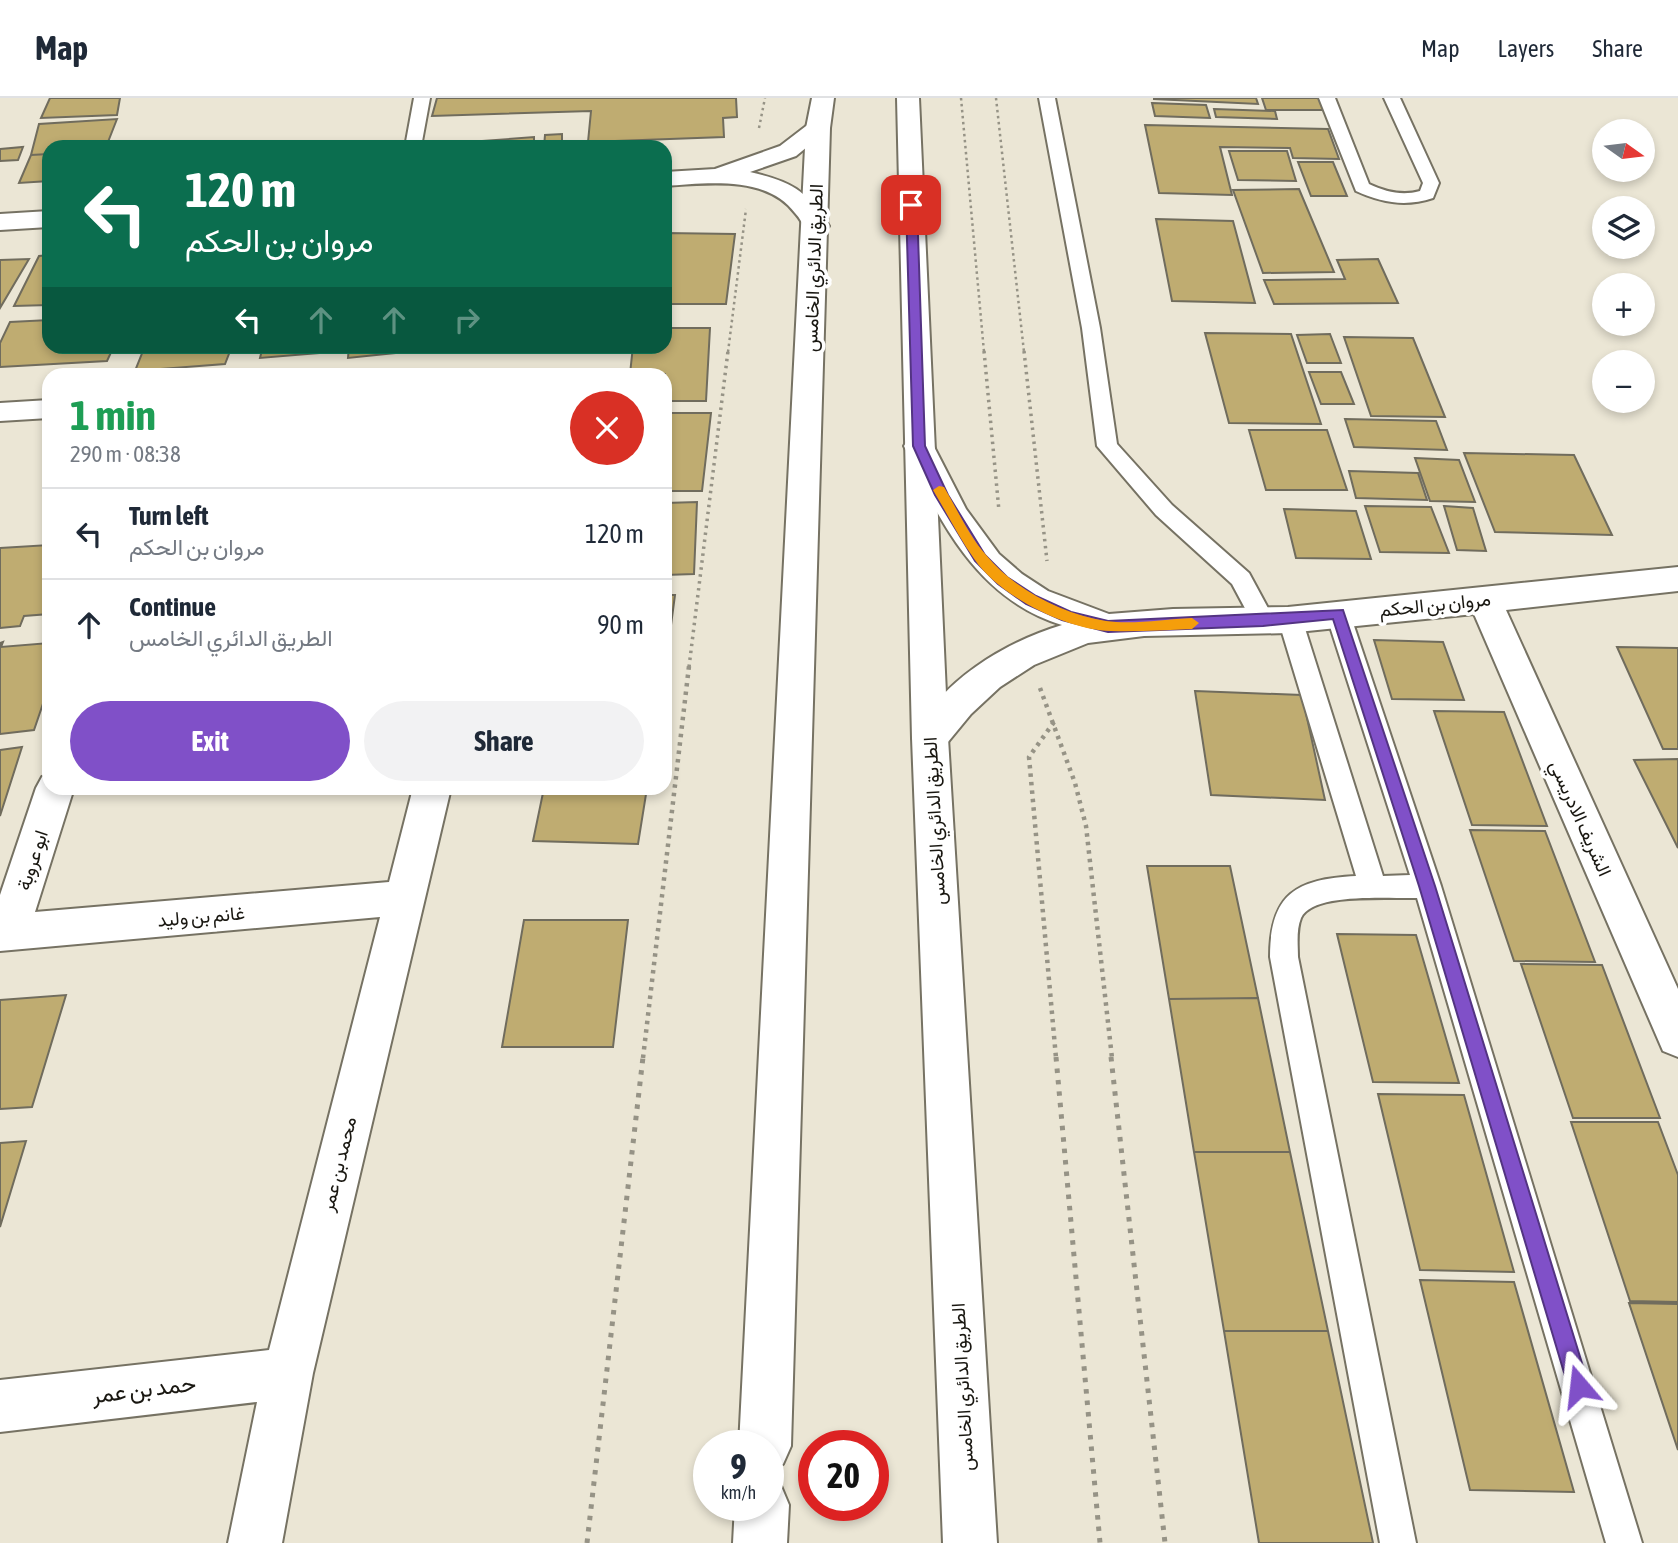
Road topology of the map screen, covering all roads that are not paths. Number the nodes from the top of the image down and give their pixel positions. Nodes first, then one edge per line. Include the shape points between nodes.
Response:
1 (422, 98) edge
2 (908, 98) edge
3 (1047, 98) edge
4 (1327, 98) edge
5 (1392, 98) edge
6 (821, 113) edge
7 (414, 140) edge
8 (705, 176) junction
9 (672, 178) edge
10 (42, 219) edge
11 (0, 222) edge
12 (816, 226) junction
13 (42, 409) edge
14 (0, 412) edge
15 (919, 446) junction
16 (1678, 579) edge
17 (1484, 598) junction
18 (1338, 614) junction
19 (1276, 620) junction
20 (1108, 626) junction
21 (930, 738) junction
22 (53, 795) edge
23 (430, 795) edge
24 (1427, 886) junction
25 (1373, 888) junction
26 (402, 898) junction
27 (4, 933) edge
28 (1678, 1037) edge
29 (288, 1373) junction
30 (0, 1406) edge
31 (766, 1430) edge
32 (761, 1521) edge
33 (255, 1543) edge
34 (760, 1543) edge
35 (970, 1543) edge
36 (1398, 1543) edge
37 (1624, 1543) edge

1 - 7 lane
2 - 15 main road, الطريق الدائري الخامس
3 - 19 lane via 1091,328 1107,446 1164,510 1241,579
4 - 5 lane via 1362,187 1377,195 1414,199 1427,194 1431,183
6 - 8 main road via 788,151 767,161
6 - 12 main road, الطريق الدائري الخامس
8 - 9 main road
8 - 12 main road via 750,179 794,197
10 - 11 main road
12 - 31 main road, الطريق الدائري الخامس
13 - 14 main road
15 - 20 main road, مروان بن الحكم via 980,558 1002,580 1067,616
15 - 21 main road, الطريق الدائري الخامس
16 - 17 main road, مروان بن الحكم
17 - 18 main road, مروان بن الحكم
17 - 28 main road, الشريف الادريسي
18 - 19 main road, مروان بن الحكم
18 - 24 lane
19 - 20 main road, مروان بن الحكم
19 - 25 lane
20 - 21 main road, مروان بن الحكم via 1025,653 988,676 956,704
21 - 35 main road, الطريق الدائري الخامس
22 - 27 main road, ابو عروبة
23 - 26 main road, محمد بن عمر
24 - 25 lane
24 - 37 lane
25 - 36 lane via 1320,889 1290,911 1283,933
26 - 27 main road, غانم بن وليد
26 - 29 main road, محمد بن عمر
29 - 30 main road, حمد بن عمر
29 - 33 main road, محمد بن عمر
32 - 34 main road

